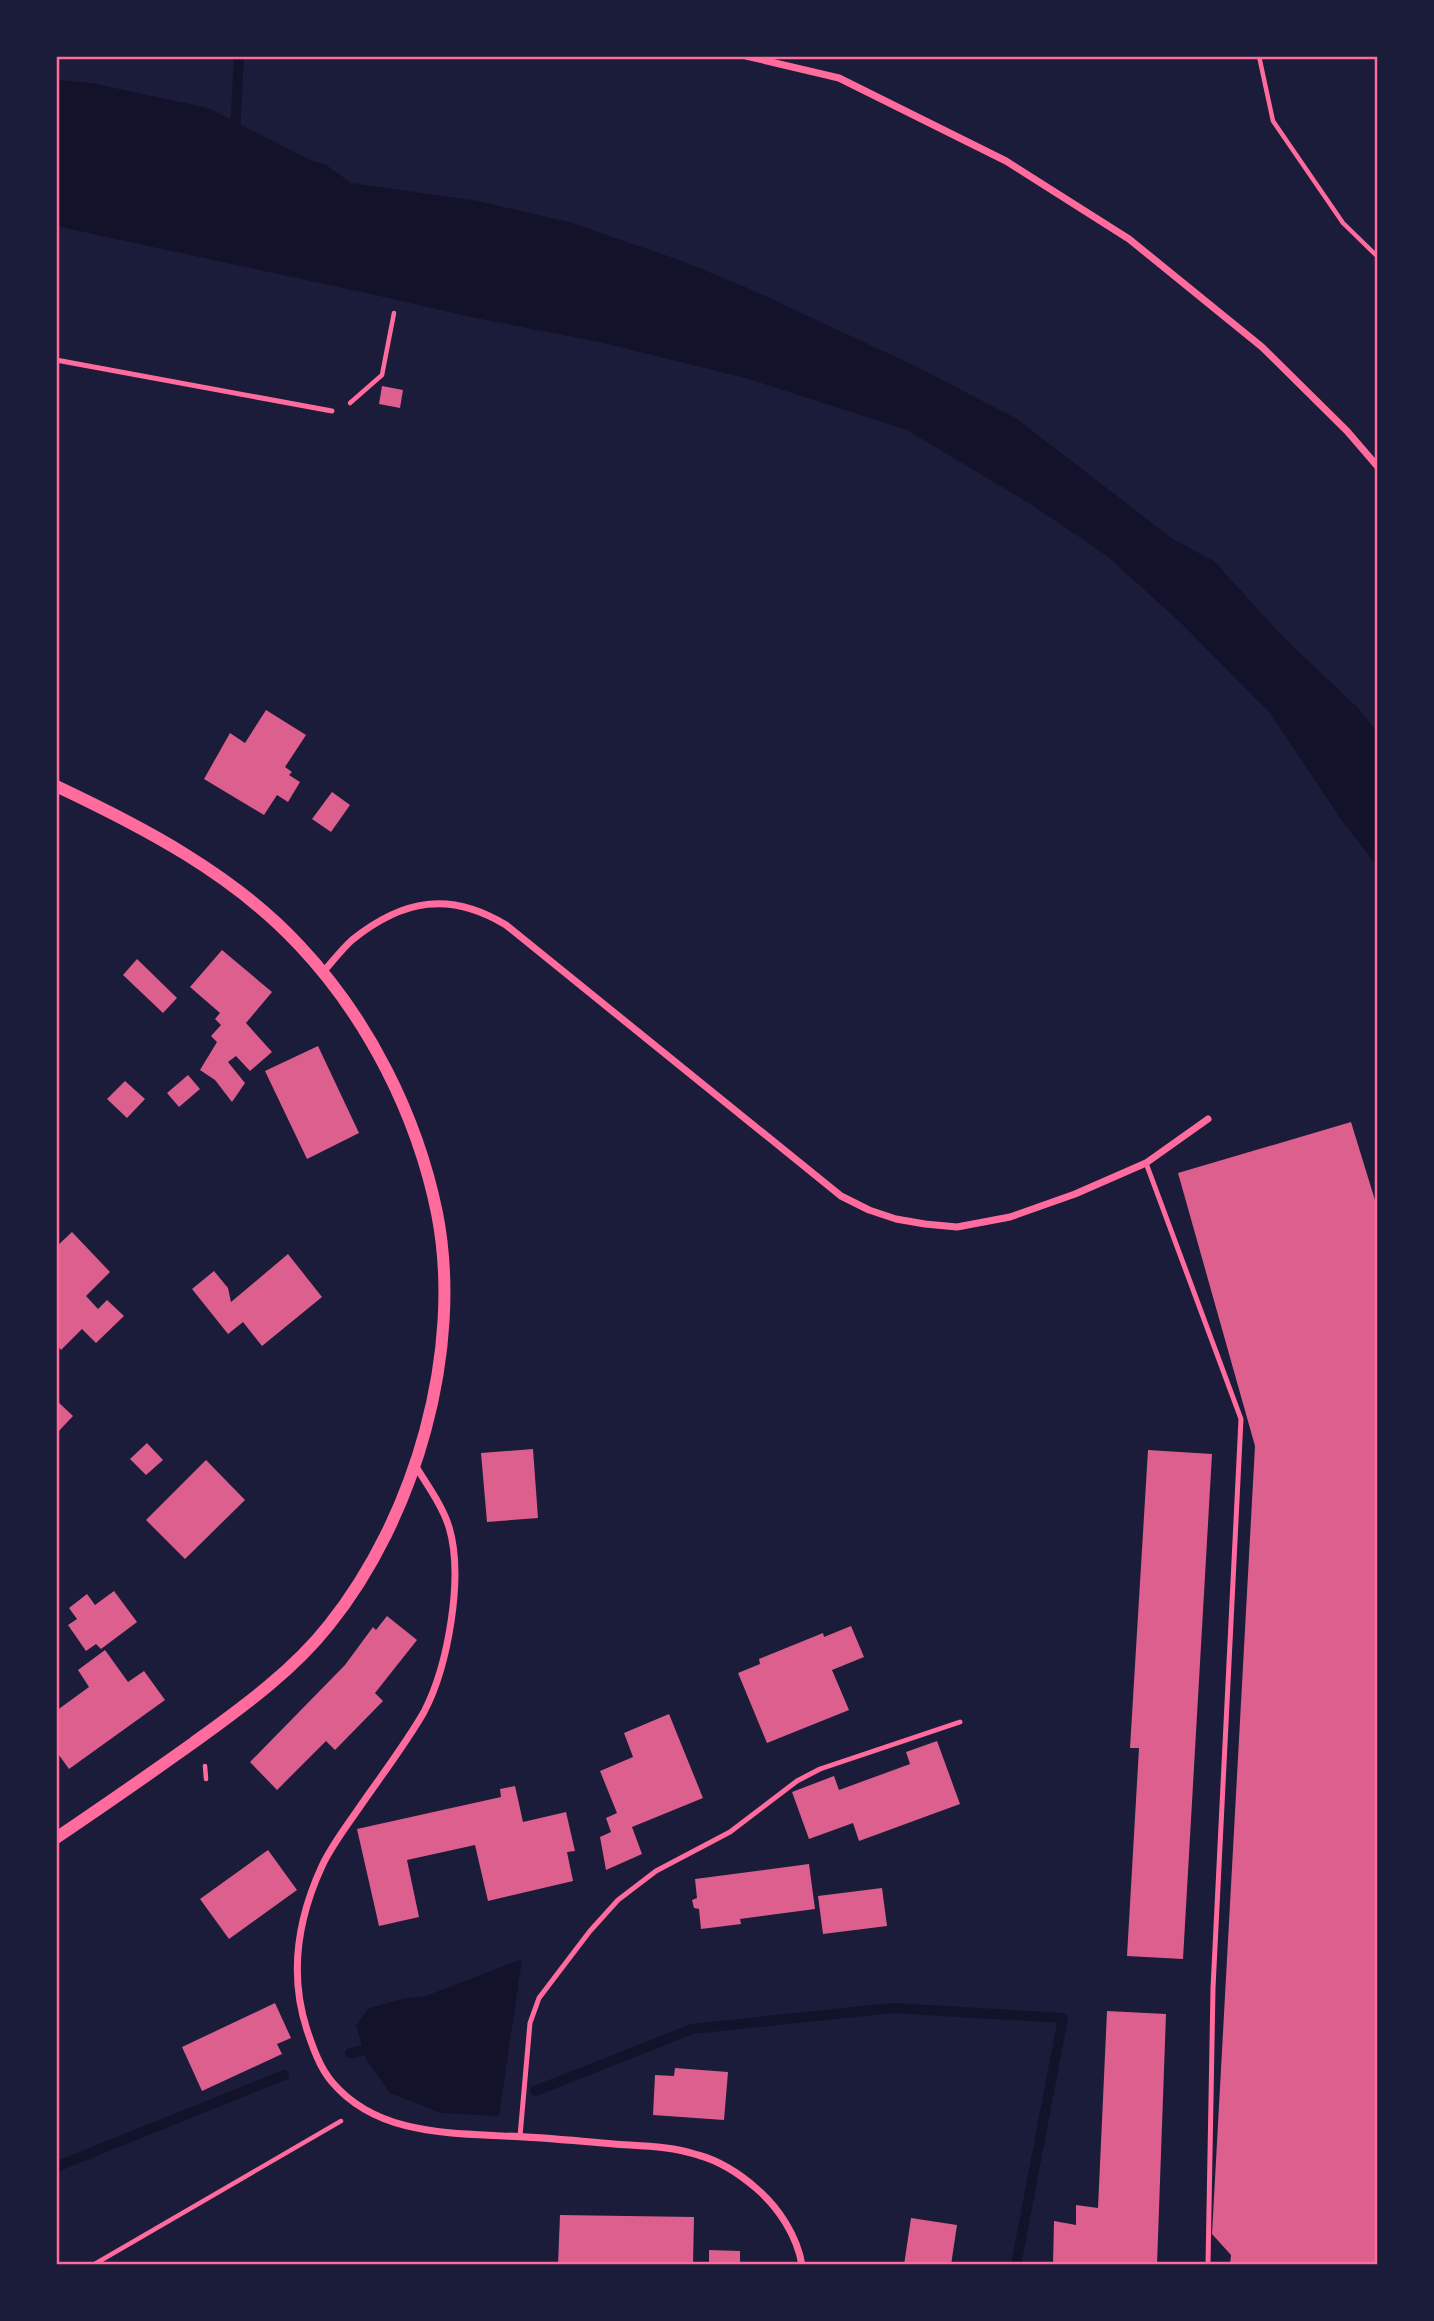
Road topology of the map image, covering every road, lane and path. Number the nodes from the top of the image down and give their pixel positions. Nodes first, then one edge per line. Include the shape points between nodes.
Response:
1 (746, 56) edge
2 (1259, 56) edge
3 (1378, 257) edge
4 (394, 313) dead end
5 (56, 360) edge
6 (332, 411) joint
7 (1378, 467) edge
8 (56, 786) edge
9 (323, 972) junction
10 (1208, 1119) dead end
11 (1146, 1163) junction
12 (415, 1465) junction
13 (960, 1722) dead end
14 (56, 1838) edge
15 (362, 2108) junction
16 (520, 2136) junction
17 (93, 2265) edge
18 (802, 2265) edge
19 (1208, 2265) edge

1 - 7 street via 839,78 1006,160 1129,239 1262,347
2 - 3 path via 1273,121 1343,223
4 - 6 path via 382,375 340,412
5 - 6 lane
8 - 9 street via 176,849 234,888 297,942
9 - 11 street via 351,941 376,923 418,905 455,905 491,916 841,1196 896,1219 957,1227 1010,1217
9 - 12 street via 365,1031 406,1113 437,1216 443,1287 440,1355
10 - 11 street
11 - 19 lane via 1241,1419 1213,1988
12 - 14 street via 392,1523 328,1628 232,1715
12 - 15 street via 441,1508 451,1537 453,1594 446,1653 434,1693 419,1720 323,1866 297,1952 300,2004 316,2054 331,2081
13 - 16 lane via 820,1769 776,1794 730,1832 656,1871 618,1900 539,1998 530,2022
15 - 16 street via 423,2130
15 - 17 path
16 - 18 street via 667,2148 720,2164 766,2196 793,2236

